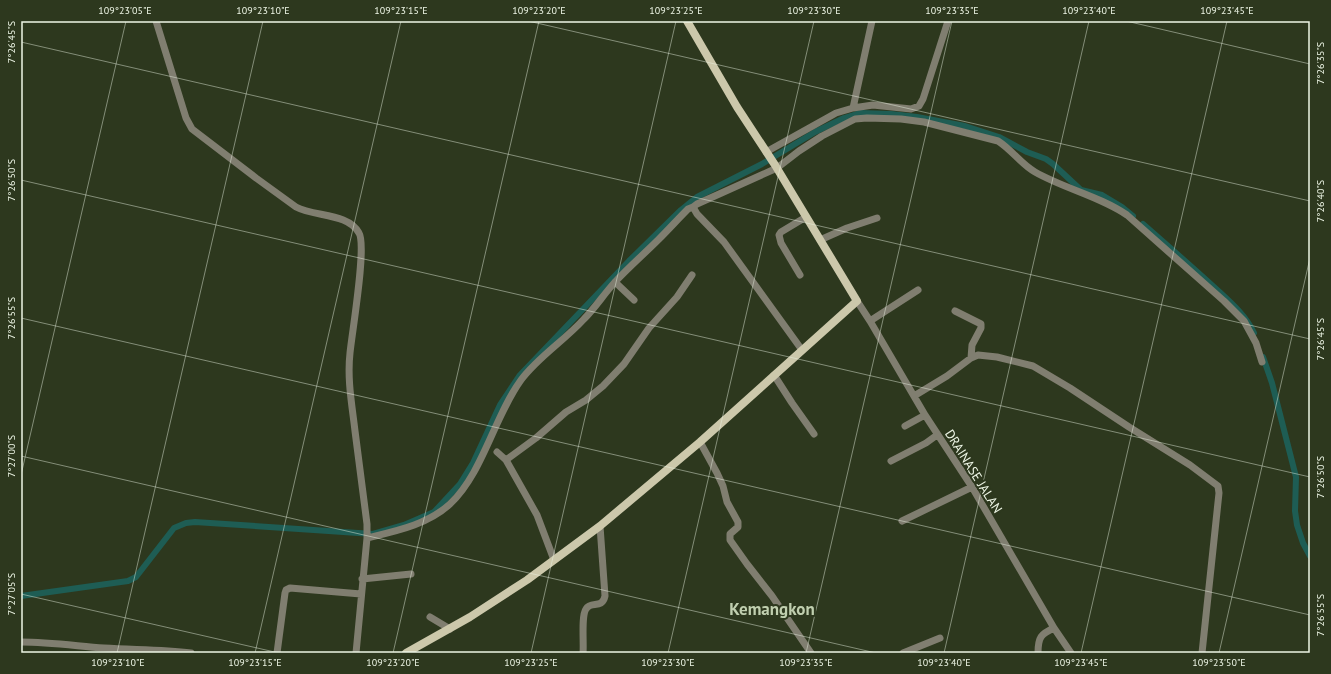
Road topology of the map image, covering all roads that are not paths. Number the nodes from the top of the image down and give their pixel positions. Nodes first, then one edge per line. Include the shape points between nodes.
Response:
1 (156, 21) edge
2 (687, 21) edge
3 (872, 21) edge
4 (948, 21) edge
5 (853, 108) junction
6 (766, 152) junction
7 (776, 166) junction
8 (693, 207) junction
9 (806, 217) junction
10 (877, 218) dead end
11 (820, 240) junction
12 (692, 275) dead end
13 (800, 275) dead end
14 (616, 282) junction
15 (918, 290) dead end
16 (634, 300) dead end
17 (857, 301) junction
18 (955, 311) dead end
19 (870, 321) junction
20 (802, 350) junction
21 (971, 358) junction
22 (1262, 362) dead end
23 (774, 376) junction
24 (914, 396) junction
25 (925, 415) junction
26 (906, 426) dead end
27 (814, 434) dead end
28 (938, 435) junction
29 (700, 442) junction
30 (497, 452) dead end
31 (506, 460) junction
32 (891, 461) dead end
33 (972, 487) junction
34 (902, 521) dead end
35 (600, 526) junction
36 (367, 535) junction
37 (554, 560) junction
38 (411, 574) dead end
39 (362, 579) junction
40 (361, 594) junction
41 (430, 617) dead end
42 (1054, 628) junction
43 (450, 629) junction
44 (940, 638) dead end
45 (21, 642) edge
46 (191, 653) edge
47 (277, 653) edge
48 (356, 653) edge
49 (406, 653) edge
50 (583, 653) edge
51 (811, 653) edge
52 (903, 653) edge
53 (1038, 653) edge
54 (1071, 653) edge
55 (1202, 653) edge

1 - 36 street via 186,118 192,129 296,207 346,220 360,233 360,274 349,381
2 - 6 main road
3 - 5 street
4 - 5 street via 919,106 911,109 873,105
5 - 6 street via 830,116
6 - 7 main road
7 - 8 street
7 - 9 main road
7 - 22 street via 822,136 855,119 924,122 998,141 1036,173 1127,214 1244,321 1256,343
8 - 14 street via 688,208
8 - 20 street via 724,242
9 - 11 main road
9 - 13 street via 779,235
10 - 11 street
11 - 17 main road
12 - 31 street via 624,364 603,386
14 - 16 street
14 - 36 street via 584,320 521,380 467,483 451,503 441,512 414,525
15 - 19 street
17 - 19 street, DRAINASE JALAN
17 - 20 main road
18 - 21 street via 981,324 972,345
19 - 24 street, DRAINASE JALAN
20 - 23 main road
21 - 24 street
21 - 55 street via 985,355 1033,366 1218,486
23 - 27 street
23 - 29 main road
24 - 25 street, DRAINASE JALAN
25 - 26 street
25 - 28 street, DRAINASE JALAN
28 - 32 street
28 - 33 street, DRAINASE JALAN
29 - 35 main road
29 - 51 street via 717,473 738,522 738,527 730,534 730,540
30 - 31 street
31 - 37 street via 537,515
33 - 34 street
33 - 42 street, DRAINASE JALAN
35 - 37 main road
35 - 50 street via 605,596 601,604 585,609
36 - 39 street
37 - 43 main road
38 - 39 street
39 - 40 street
40 - 47 street via 290,588 286,590
40 - 48 street
41 - 43 street
42 - 53 street via 1041,636
42 - 54 street, DRAINASE JALAN
43 - 49 main road
44 - 52 street
45 - 46 street

